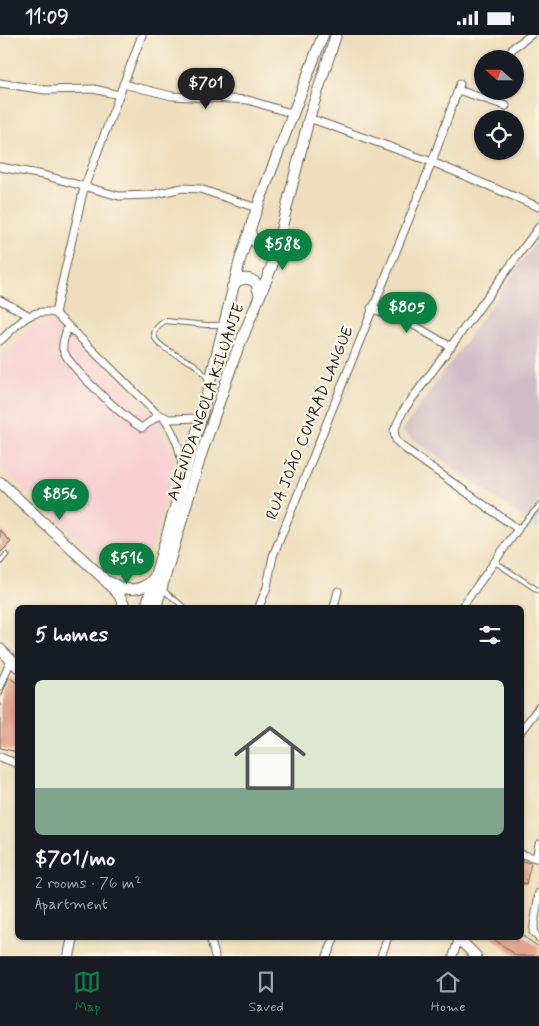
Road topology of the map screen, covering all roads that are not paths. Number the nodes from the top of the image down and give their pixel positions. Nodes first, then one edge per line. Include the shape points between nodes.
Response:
1 (142, 35) edge
2 (323, 35) edge
3 (336, 35) edge
4 (530, 35) edge
5 (512, 50) edge
6 (0, 83) edge
7 (123, 84) junction
8 (474, 91) edge
9 (119, 95) junction
10 (494, 100) edge
11 (506, 106) dead end
12 (294, 114) junction
13 (309, 118) junction
14 (432, 162) junction
15 (0, 167) edge
16 (84, 188) junction
17 (539, 207) edge
18 (257, 208) junction
19 (539, 227) edge
20 (250, 230) junction
21 (279, 236) junction
22 (232, 287) junction
23 (260, 297) junction
24 (0, 300) edge
25 (371, 308) junction
26 (55, 313) junction
27 (28, 315) junction
28 (223, 325) junction
29 (68, 326) junction
30 (0, 341) edge
31 (450, 347) junction
32 (210, 380) junction
33 (161, 416) junction
34 (201, 418) junction
35 (0, 482) edge
36 (182, 486) junction
37 (539, 506) edge
38 (518, 529) junction
39 (6, 555) dead end
40 (0, 562) edge
41 (495, 562) junction
42 (155, 575) junction
43 (103, 578) junction
44 (161, 588) junction
45 (338, 591) dead end
46 (539, 591) edge
47 (124, 605) edge
48 (147, 605) edge
49 (157, 605) edge
50 (182, 605) edge
51 (260, 605) edge
52 (334, 605) edge
53 (463, 605) edge
54 (0, 649) edge
55 (14, 664) edge
56 (0, 686) edge
57 (539, 707) edge
58 (524, 727) edge
59 (0, 757) edge
60 (15, 763) edge
61 (539, 844) edge
62 (524, 854) edge
63 (538, 859) edge
64 (539, 893) edge
65 (539, 938) edge
66 (67, 940) edge
67 (72, 940) edge
68 (211, 940) edge
69 (334, 940) edge
70 (387, 940) edge
71 (457, 940) edge
72 (460, 940) edge
73 (64, 956) edge
74 (69, 956) edge
75 (215, 956) edge
76 (327, 956) edge
77 (381, 956) edge
78 (453, 956) edge
79 (476, 956) edge

1 - 7 street
2 - 12 main road, AVENIDA NGOLA KILUANJE
3 - 13 main road, AVENIDA NGOLA KILUANJE
4 - 5 street
6 - 9 street via 45,90 94,89
7 - 9 street
7 - 12 street via 172,96 248,100
8 - 14 street, RUA JOÃO CONRAD LANGUE via 459,87
9 - 16 street
10 - 11 street
12 - 18 main road, AVENIDA NGOLA KILUANJE
13 - 14 street
13 - 21 main road, AVENIDA NGOLA KILUANJE
14 - 17 street
14 - 25 street, RUA JOÃO CONRAD LANGUE
15 - 16 street via 44,175
16 - 18 street via 133,196 189,187
16 - 26 street
18 - 20 main road, AVENIDA NGOLA KILUANJE
19 - 31 street
20 - 21 main road via 252,239 260,245 273,244
20 - 22 main road, AVENIDA NGOLA KILUANJE
21 - 23 main road, AVENIDA NGOLA KILUANJE
22 - 23 main road via 239,280 253,280 259,287
22 - 28 main road, AVENIDA NGOLA KILUANJE
23 - 44 main road, AVENIDA NGOLA KILUANJE via 224,389
24 - 27 street
25 - 31 street via 412,324
25 - 51 street, RUA JOÃO CONRAD LANGUE via 272,556 267,587
26 - 27 street via 41,310
26 - 29 street
27 - 30 street
28 - 32 main road, AVENIDA NGOLA KILUANJE
28 - 32 lane via 165,321 155,333 155,339 163,348 195,365
29 - 33 street
29 - 33 street via 63,344 66,356 110,402 142,428
31 - 38 street via 403,411 394,431 396,440
32 - 34 main road, AVENIDA NGOLA KILUANJE
33 - 34 street via 176,420
33 - 36 street via 172,431 180,454
34 - 36 main road, AVENIDA NGOLA KILUANJE
35 - 43 main road
36 - 42 main road, AVENIDA NGOLA KILUANJE
37 - 38 lane
38 - 41 street
39 - 40 lane
41 - 46 lane
41 - 53 street
42 - 43 main road via 147,586 131,590
42 - 48 main road, AVENIDA NGOLA KILUANJE
43 - 47 main road
44 - 49 main road, AVENIDA NGOLA KILUANJE
44 - 50 lane
45 - 52 street
54 - 55 main road
55 - 56 street
57 - 58 street
59 - 60 street
61 - 63 street
62 - 63 street
64 - 65 street via 532,932
66 - 73 main road
67 - 74 main road
68 - 75 street
69 - 76 street
70 - 77 street
71 - 78 street
72 - 79 main road

